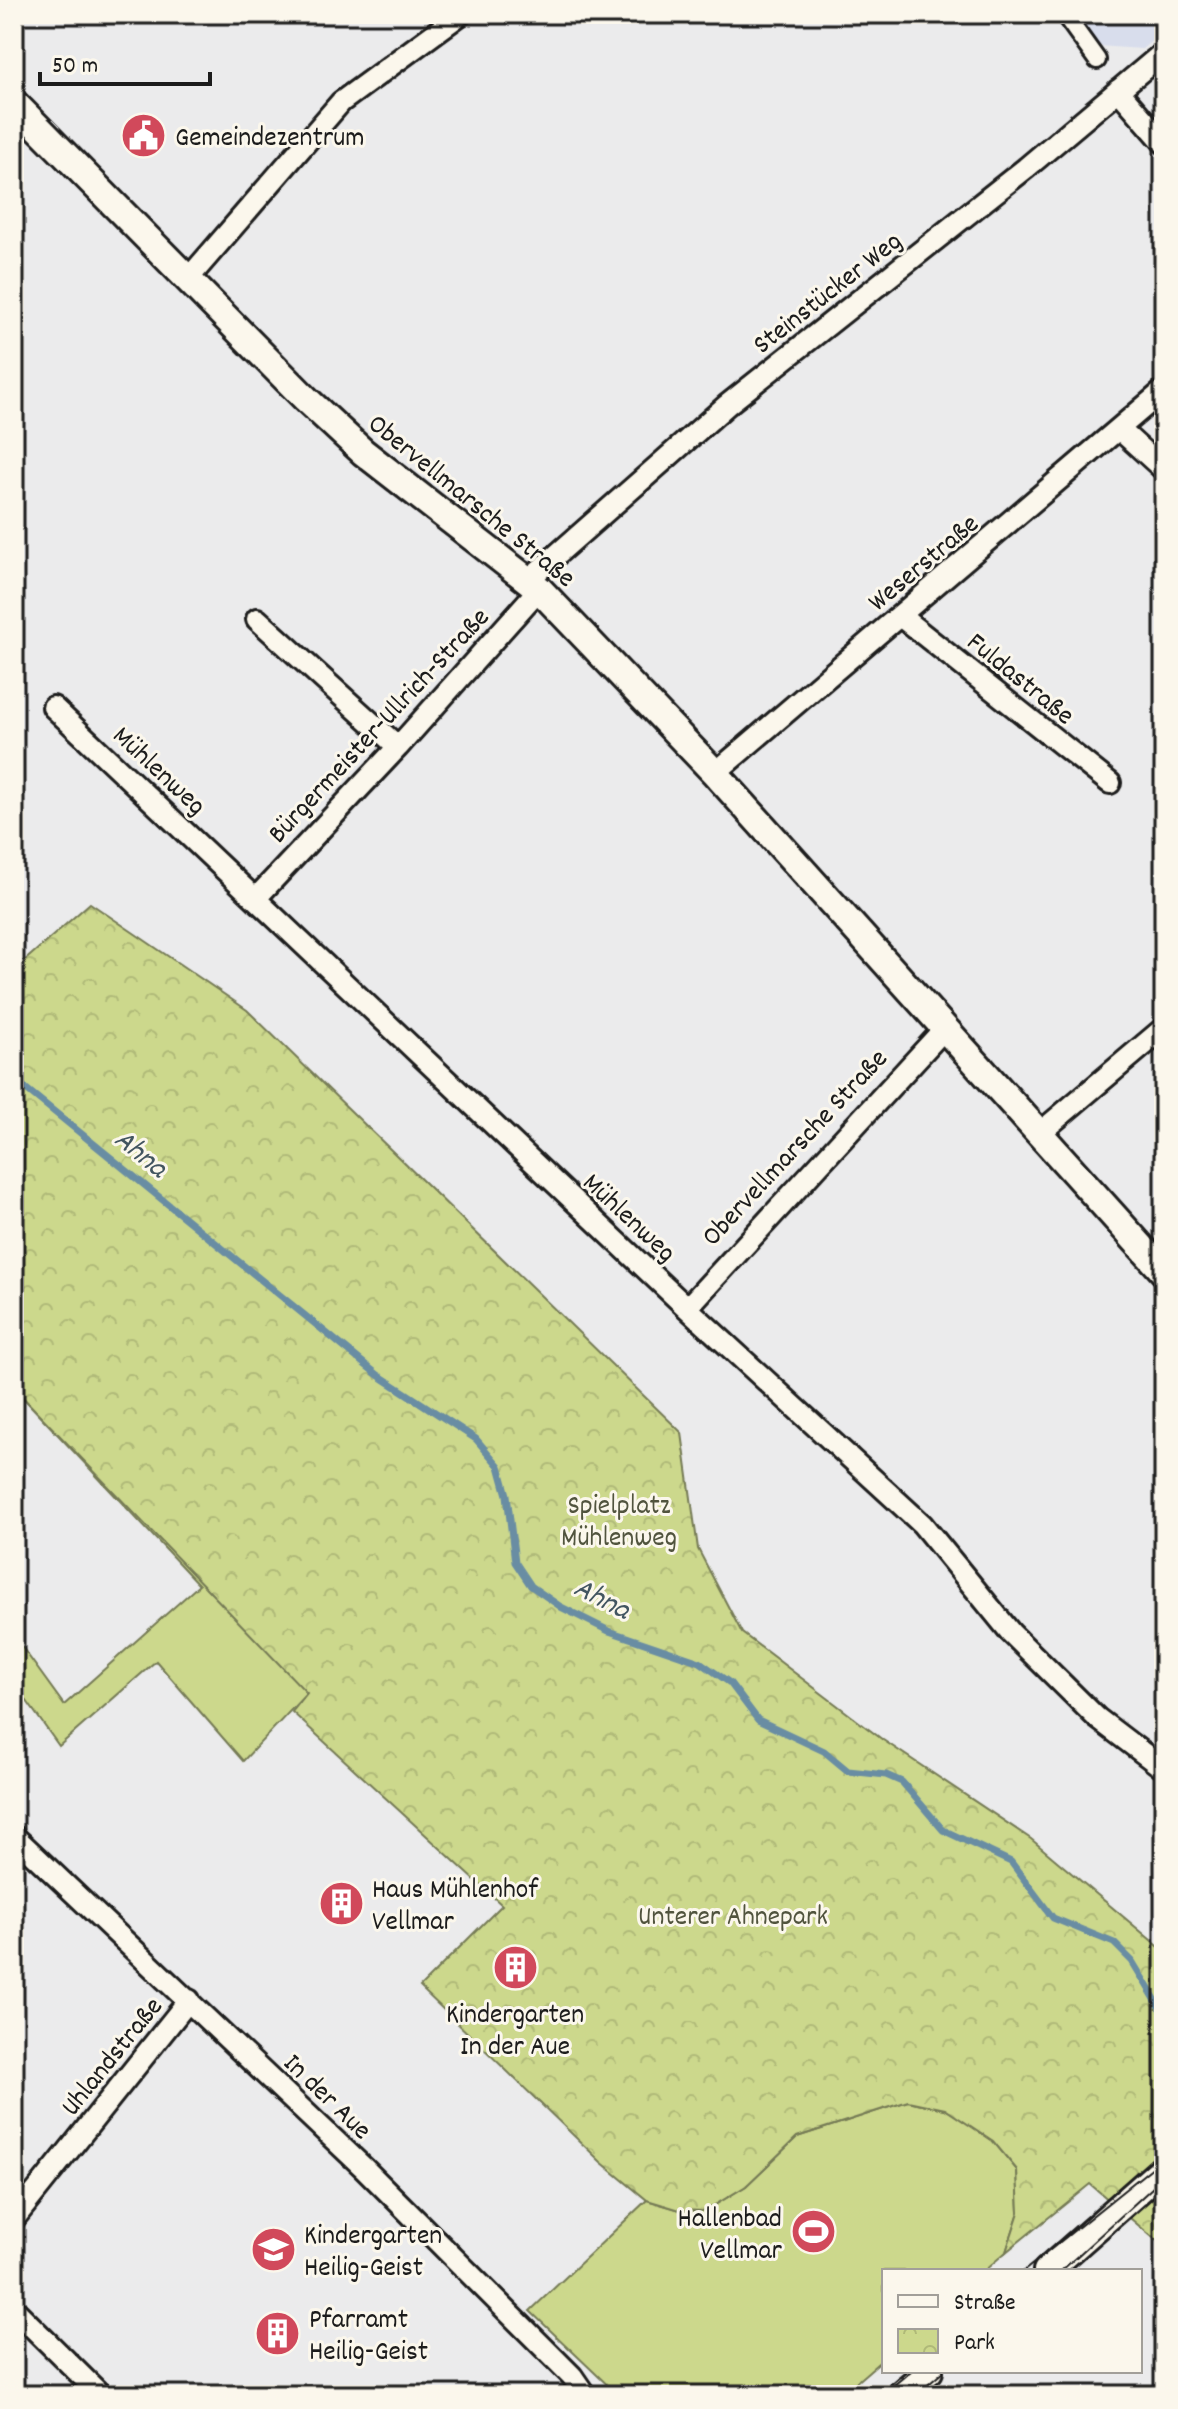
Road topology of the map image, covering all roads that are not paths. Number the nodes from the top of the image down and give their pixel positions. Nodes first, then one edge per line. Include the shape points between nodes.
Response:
1 (461, 14) edge
2 (1064, 14) edge
3 (1164, 52) edge
4 (1097, 60) dead end
5 (1118, 90) junction
6 (14, 103) edge
7 (1164, 143) edge
8 (188, 279) junction
9 (1164, 390) edge
10 (1119, 429) junction
11 (1164, 470) edge
12 (533, 585) junction
13 (900, 616) junction
14 (257, 619) dead end
15 (53, 707) dead end
16 (398, 747) junction
17 (715, 773) junction
18 (1110, 783) dead end
19 (257, 897) junction
20 (945, 1028) junction
21 (1164, 1028) edge
22 (1041, 1132) junction
23 (1164, 1272) edge
24 (687, 1308) junction
25 (1164, 1769) edge
26 (17, 1848) edge
27 (189, 2000) junction
28 (1163, 2169) edge
29 (14, 2219) edge
30 (1049, 2269) edge
31 (14, 2309) edge
32 (927, 2373) edge
33 (101, 2395) edge
34 (585, 2395) edge
35 (900, 2395) edge

1 - 8 street via 341,102
2 - 4 street
3 - 5 street, Steinstücker Weg
5 - 7 street
5 - 12 street, Steinstücker Weg via 727,405
6 - 8 street, Obervellmarsche Straße
8 - 12 street, Obervellmarsche Straße via 363,452
9 - 10 street, Weserstraße
10 - 11 street
10 - 13 street, Weserstraße
12 - 16 street, Bürgermeister-Ullrich-Straße
12 - 17 street, Obervellmarsche Straße
13 - 17 street, Weserstraße
13 - 18 street, Fuldastraße
14 - 16 street
15 - 19 street, Mühlenweg
16 - 19 street, Bürgermeister-Ullrich-Straße
17 - 20 street, Obervellmarsche Straße
19 - 24 street, Mühlenweg
20 - 22 street, Obervellmarsche Straße
20 - 24 street, Obervellmarsche Straße
21 - 22 street
22 - 23 street, Obervellmarsche Straße
24 - 25 street, Mühlenweg via 922,1524 1011,1633 1097,1718
26 - 27 street, In der Aue
27 - 29 street, Uhlandstraße
27 - 34 street, In der Aue via 572,2376
28 - 30 street
31 - 33 street
32 - 35 street

